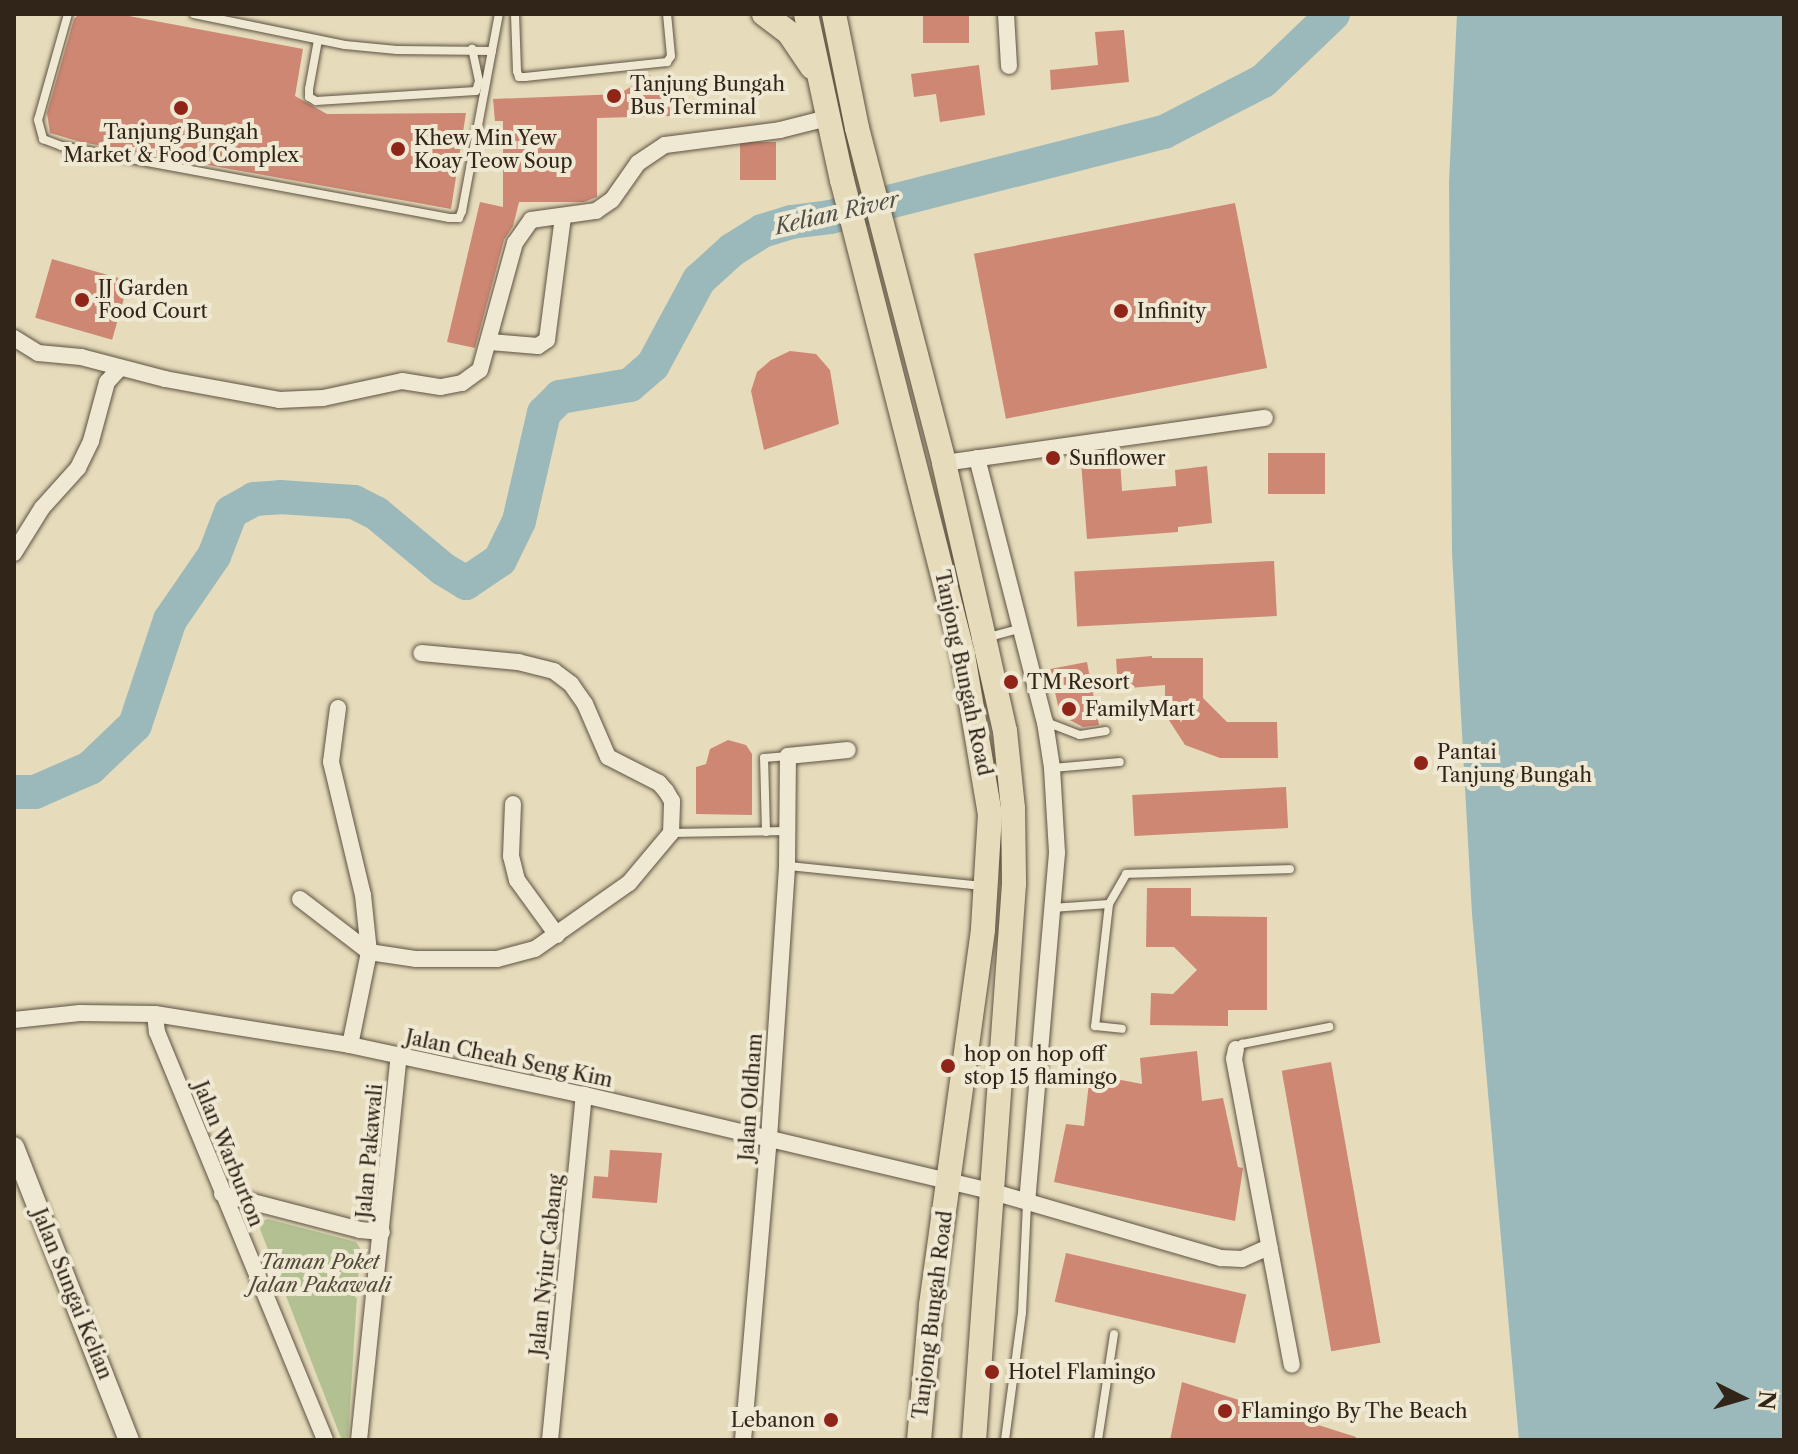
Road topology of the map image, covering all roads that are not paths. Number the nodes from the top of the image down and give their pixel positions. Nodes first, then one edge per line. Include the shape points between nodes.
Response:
1 (68, 14) edge
2 (194, 14) edge
3 (499, 14) edge
4 (515, 14) edge
5 (667, 14) edge
6 (764, 14) edge
7 (806, 14) edge
8 (834, 14) edge
9 (1006, 14) edge
10 (318, 40) junction
11 (472, 49) junction
12 (492, 51) junction
13 (1009, 66) dead end
14 (820, 79) junction
15 (827, 118) junction
16 (563, 216) junction
17 (14, 338) edge
18 (490, 342) junction
19 (119, 369) junction
20 (1265, 418) dead end
21 (977, 458) junction
22 (944, 463) junction
23 (14, 553) edge
24 (1019, 629) junction
25 (984, 638) junction
26 (421, 653) dead end
27 (338, 708) dead end
28 (1045, 722) junction
29 (1106, 731) dead end
30 (848, 750) dead end
31 (788, 756) junction
32 (1120, 762) dead end
33 (1052, 768) junction
34 (513, 804) dead end
35 (788, 831) junction
36 (766, 832) junction
37 (671, 833) junction
38 (787, 866) junction
39 (1290, 869) dead end
40 (987, 887) junction
41 (300, 899) dead end
42 (1109, 904) junction
43 (1051, 908) junction
44 (557, 935) junction
45 (369, 952) junction
46 (155, 1014) junction
47 (14, 1020) edge
48 (1329, 1027) dead end
49 (1122, 1029) dead end
50 (350, 1045) junction
51 (1236, 1049) joint
52 (399, 1056) junction
53 (584, 1095) junction
54 (769, 1138) junction
55 (14, 1147) edge
56 (949, 1183) junction
57 (990, 1191) junction
58 (222, 1194) junction
59 (1027, 1201) junction
60 (382, 1232) junction
61 (1269, 1247) junction
62 (1114, 1334) dead end
63 (1292, 1365) dead end
64 (129, 1440) edge
65 (325, 1440) edge
66 (359, 1440) edge
67 (550, 1440) edge
68 (743, 1440) edge
69 (919, 1440) edge
70 (974, 1440) edge
71 (1005, 1440) edge
72 (1098, 1440) edge

1 - 12 lane via 38,120 43,139 449,218 459,218 462,211
2 - 10 lane
3 - 12 lane
4 - 5 lane via 517,71 525,77 667,62
6 - 14 main road via 789,33
7 - 14 main road, Tanjong Bungah Road
8 - 22 main road, Tanjong Bungah Road
9 - 13 street
10 - 11 lane via 397,50
10 - 11 lane via 309,89 309,97 316,101 476,91
11 - 12 lane
14 - 15 main road, Tanjong Bungah Road
15 - 16 street via 780,130 665,145 638,163 612,200 596,211
15 - 40 main road, Tanjong Bungah Road via 977,725 990,814
16 - 18 street via 531,220 523,229
16 - 18 street via 547,340 538,346
17 - 19 street via 38,353 81,357
18 - 19 street via 480,370 462,383 441,387 402,381 323,398 279,400
19 - 23 street via 107,382 78,468 42,508
20 - 21 street
21 - 22 street
21 - 24 street
22 - 25 main road, Tanjong Bungah Road
24 - 25 lane
24 - 28 street
25 - 57 main road, Tanjong Bungah Road via 1005,731 1014,884
26 - 37 street via 518,662 554,671 585,704 608,757 666,791 672,801
27 - 45 street via 331,762 363,895
28 - 29 lane via 1080,735
28 - 33 street
30 - 31 street
31 - 35 street, Jalan Oldham
31 - 36 lane via 764,758
32 - 33 lane
33 - 43 street via 1057,853
34 - 44 street via 511,856 517,880
35 - 36 lane
35 - 38 street, Jalan Oldham
36 - 37 lane
37 - 44 street via 629,883
38 - 40 lane
38 - 54 street, Jalan Oldham
39 - 42 lane via 1126,874
40 - 56 main road, Tanjong Bungah Road
41 - 45 street
42 - 43 lane
42 - 49 lane via 1095,1026
43 - 59 street
44 - 45 street via 535,949 497,959 416,959
45 - 50 street
46 - 47 street, Jalan Cheah Seng Kim via 80,1013
46 - 50 street, Jalan Cheah Seng Kim
46 - 58 street, Jalan Warburton via 157,1032
48 - 51 lane
50 - 52 street, Jalan Cheah Seng Kim
51 - 61 street
52 - 53 street, Jalan Cheah Seng Kim
52 - 60 street, Jalan Pakawali
53 - 54 street, Jalan Cheah Seng Kim
53 - 67 street, Jalan Nyiur Cabang
54 - 56 street, Jalan Cheah Seng Kim
54 - 68 street, Jalan Oldham
55 - 64 street, Jalan Sungai Kelian
56 - 57 street, Jalan Cheah Seng Kim
56 - 69 main road, Tanjong Bungah Road
57 - 59 street, Jalan Cheah Seng Kim
57 - 70 main road, Tanjong Bungah Road
58 - 60 street
58 - 65 street, Jalan Warburton
59 - 61 street, Jalan Cheah Seng Kim via 1221,1258 1242,1259
59 - 71 lane via 1022,1313
60 - 66 street, Jalan Pakawali
61 - 63 street
62 - 72 lane

